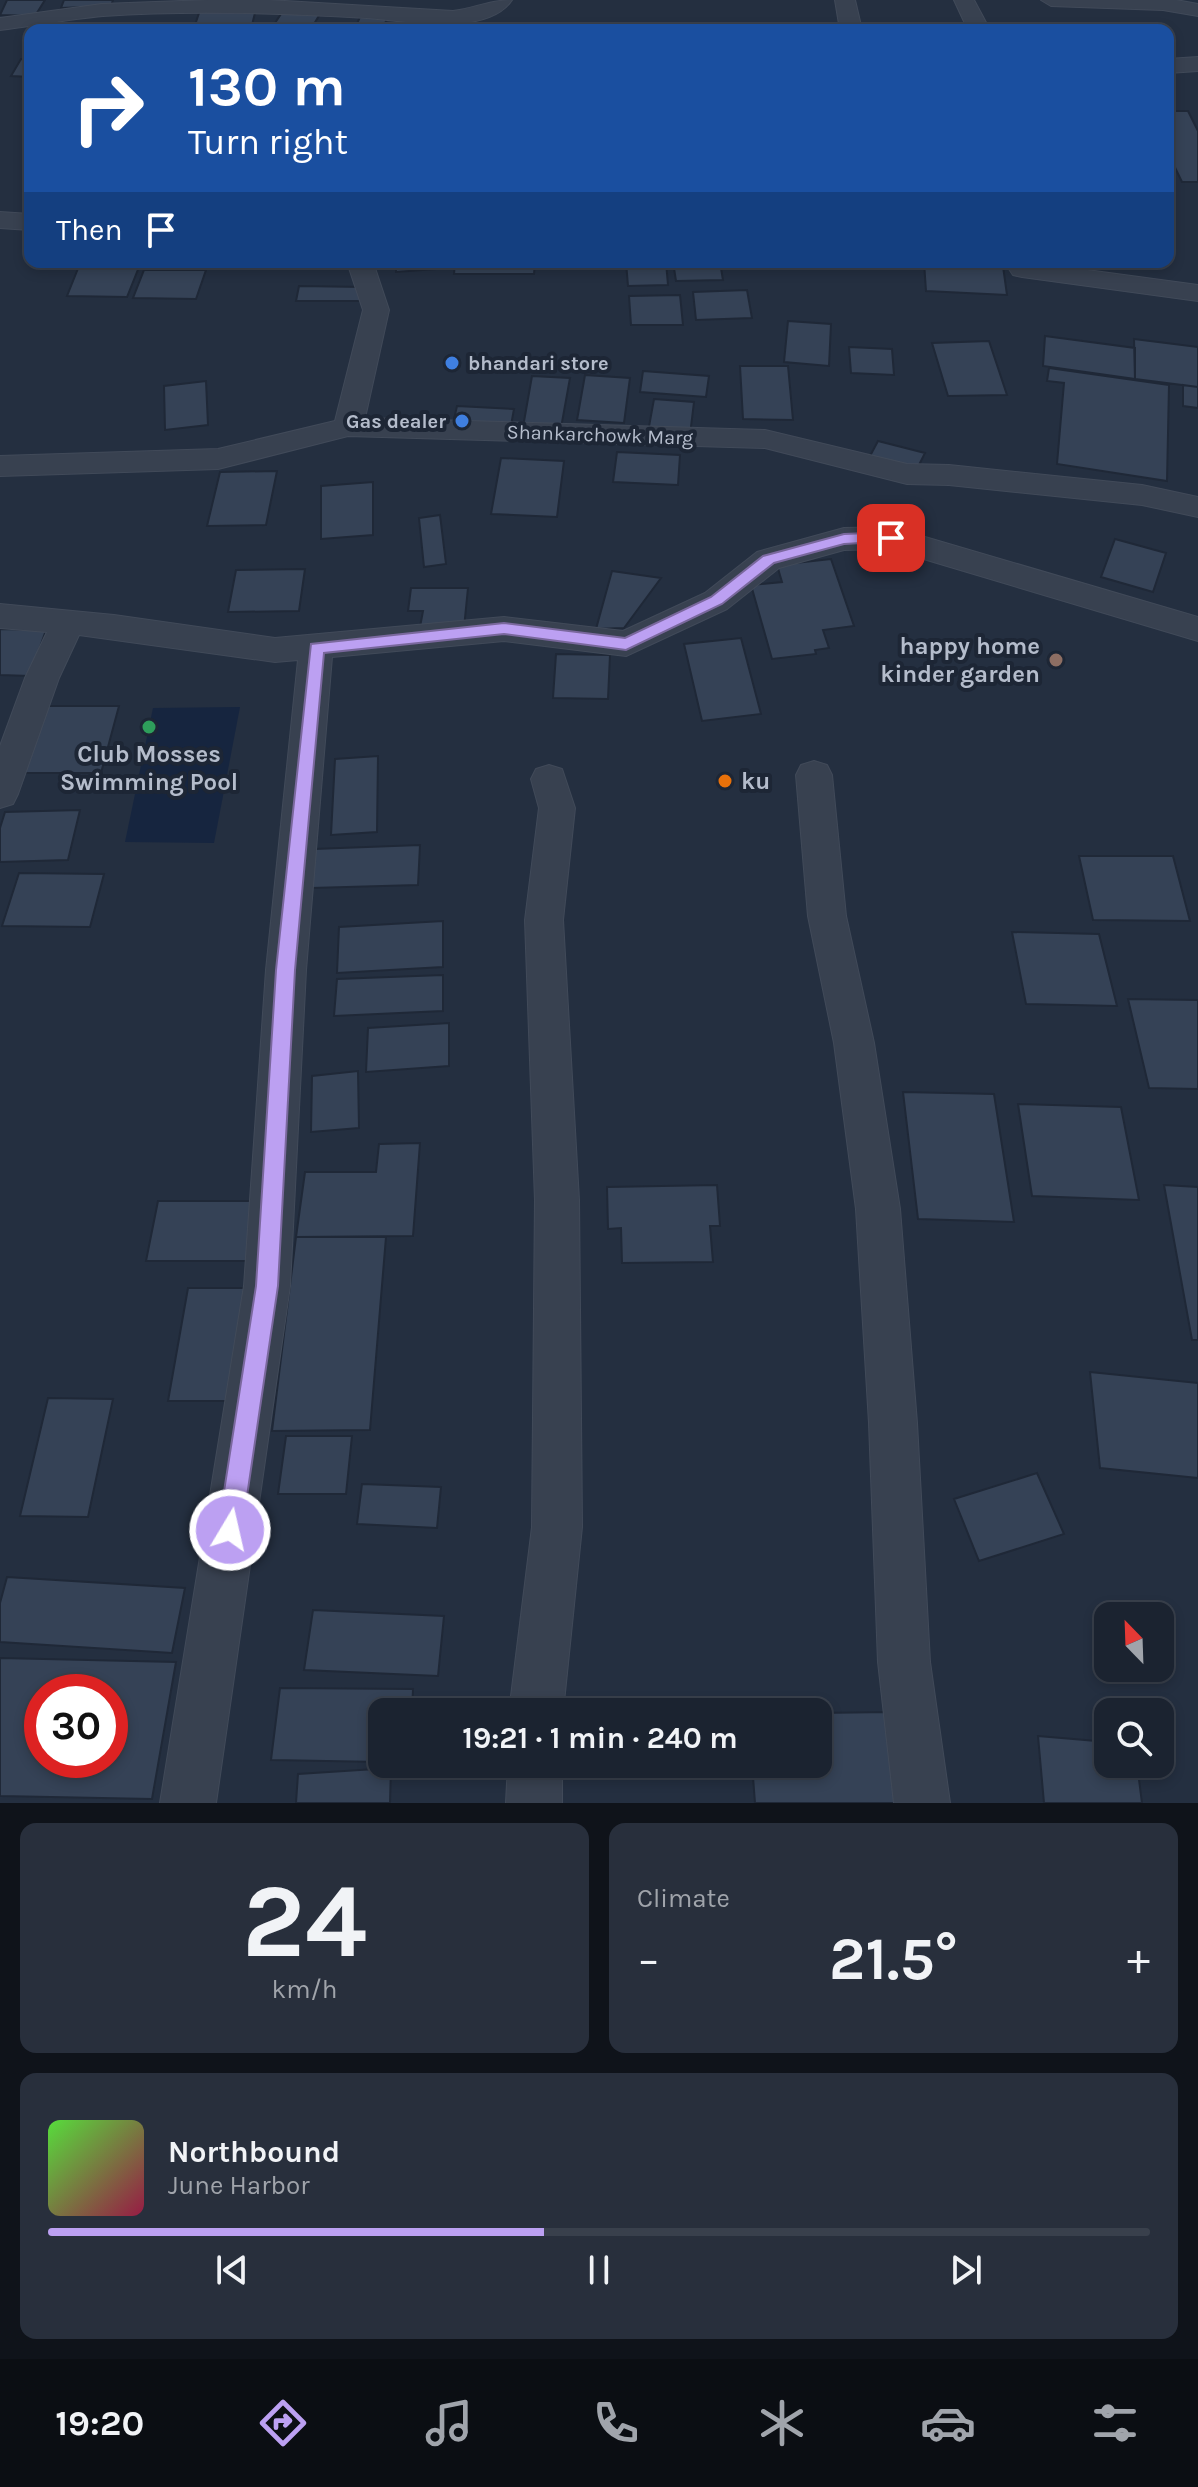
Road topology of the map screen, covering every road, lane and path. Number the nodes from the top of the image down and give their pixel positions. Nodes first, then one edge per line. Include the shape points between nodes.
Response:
1 (502, 0) edge
2 (845, 0) edge
3 (964, 0) edge
4 (1051, 0) edge
5 (1198, 10) edge
6 (422, 22) edge
7 (0, 24) edge
8 (850, 24) edge
9 (976, 24) edge
10 (1198, 64) edge
11 (1174, 66) edge
12 (0, 220) edge
13 (24, 222) edge
14 (362, 268) edge
15 (1022, 269) dead end
16 (1198, 293) edge
17 (348, 427) junction
18 (0, 466) edge
19 (1198, 507) edge
20 (0, 616) edge
21 (68, 623) junction
22 (1198, 629) edge
23 (316, 648) junction
24 (814, 775) dead end
25 (549, 779) dead end
26 (0, 794) edge
27 (538, 1698) edge
28 (535, 1778) edge
29 (188, 1803) edge
30 (534, 1803) edge
31 (922, 1803) edge

1 - 6 street via 474,15
2 - 8 street
3 - 9 street
4 - 5 street
6 - 7 street via 245,5 102,10
10 - 11 street
12 - 13 street
14 - 17 street via 376,310
15 - 16 street
17 - 18 street, Shankarchowk Marg via 218,459
17 - 19 street, Shankarchowk Marg via 765,439 907,474 1142,495
20 - 21 street
21 - 23 street via 275,650
21 - 26 street
22 - 23 street via 891,538 844,539 768,560 716,601 626,644 504,629
23 - 29 street via 286,970 267,1286
24 - 31 street via 827,916 854,1043 878,1209 904,1662
25 - 27 street via 557,808 544,920 557,1200 557,1527
28 - 30 street

